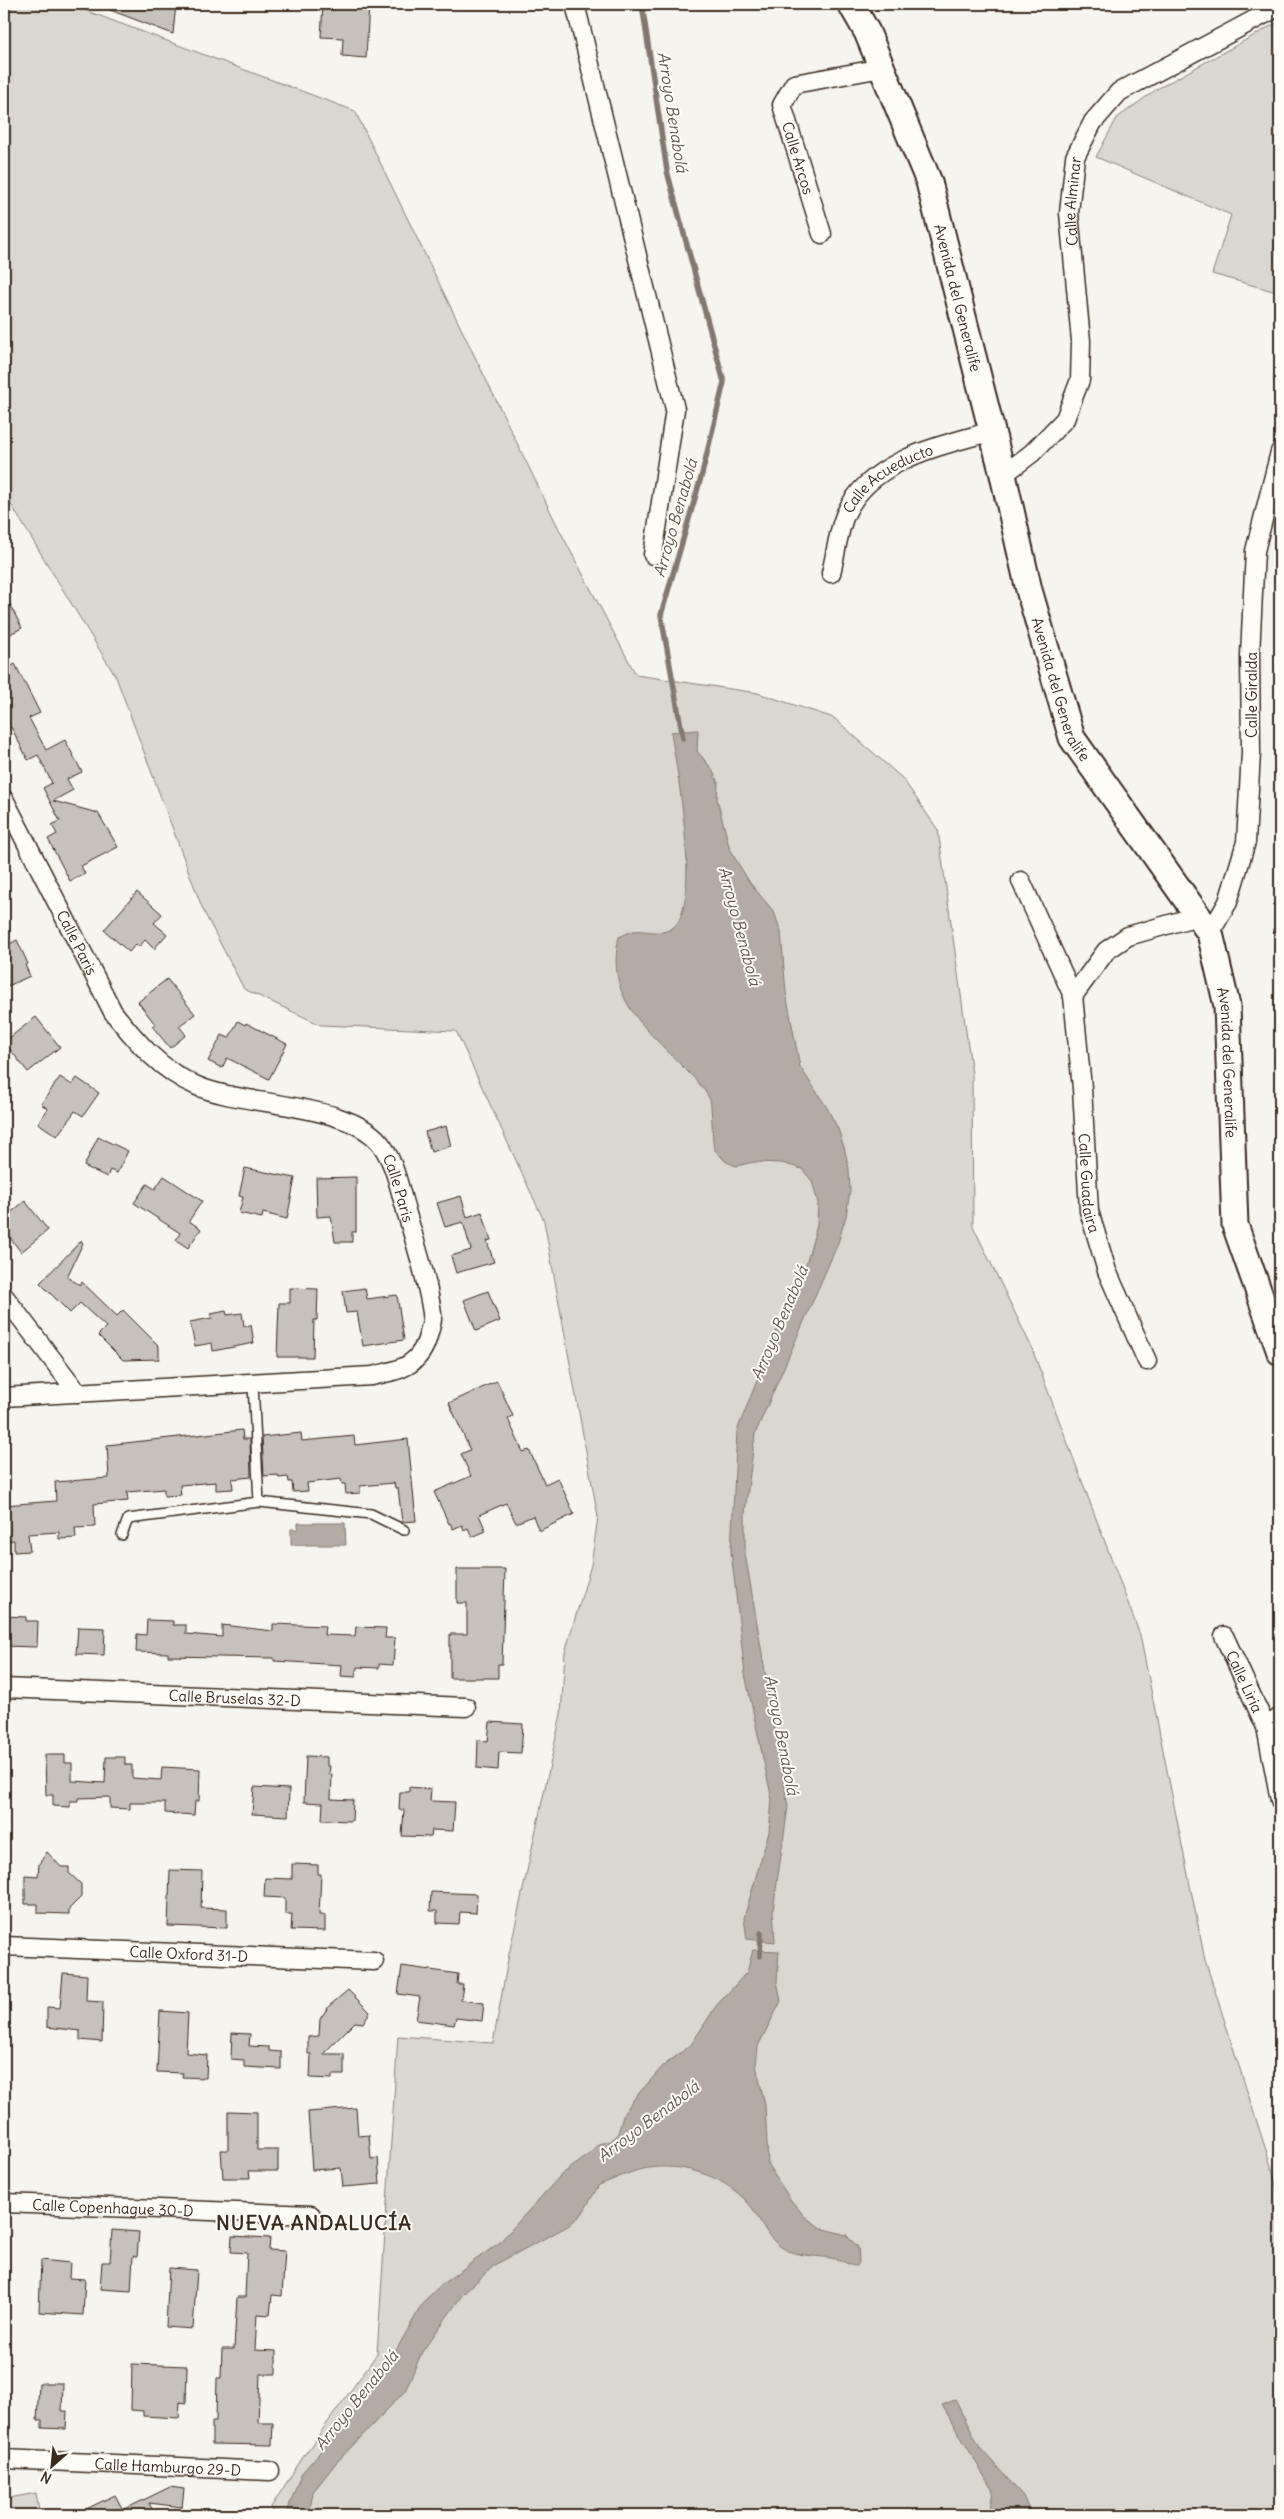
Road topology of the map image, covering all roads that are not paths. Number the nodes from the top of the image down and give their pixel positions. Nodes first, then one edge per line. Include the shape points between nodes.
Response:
1 (575, 4) edge
2 (850, 4) edge
3 (1280, 6) edge
4 (882, 68) junction
5 (822, 234) dead end
6 (992, 431) junction
7 (1280, 452) edge
8 (1003, 475) junction
9 (653, 555) dead end
10 (832, 573) dead end
11 (4, 799) edge
12 (1021, 881) dead end
13 (1204, 925) junction
14 (1072, 996) junction
15 (4, 1296) edge
16 (1275, 1319) edge
17 (1280, 1352) edge
18 (1147, 1360) dead end
19 (253, 1384) junction
20 (78, 1393) junction
21 (4, 1397) edge
22 (259, 1502) junction
23 (404, 1530) dead end
24 (122, 1535) dead end
25 (1224, 1636) dead end
26 (4, 1688) edge
27 (466, 1707) dead end
28 (1280, 1717) edge
29 (1266, 1728) junction
30 (1280, 1800) edge
31 (4, 1946) edge
32 (374, 1961) dead end
33 (4, 2203) edge
34 (311, 2215) dead end
35 (4, 2459) edge
36 (270, 2471) dead end

1 - 9 street via 675,409
2 - 4 street, Avenida del Generalife via 867,32
3 - 8 street, Calle Alminar via 1119,92 1093,122 1075,157 1069,213 1081,341 1080,380 1066,419 1032,454
4 - 5 street, Calle Arcos via 794,84 782,105
4 - 6 street, Avenida del Generalife via 930,182
6 - 8 street, Avenida del Generalife
6 - 10 street, Calle Acueducto via 914,454 869,481 846,513
7 - 13 street, Calle Giralda via 1255,551 1246,842 1228,902
8 - 13 street, Avenida del Generalife via 1029,590 1072,738
11 - 19 street, Calle Paris via 114,1012 136,1041 166,1068 196,1086 223,1095 325,1114 357,1124 383,1146 394,1169 428,1284 433,1318 428,1340 416,1360 397,1371 372,1376
12 - 14 street, Calle Guadaira
13 - 14 street via 1128,936 1106,951
13 - 16 street, Avenida del Generalife via 1227,1006 1235,1225
14 - 18 street, Calle Guadaira via 1082,1088 1089,1211 1107,1271
15 - 20 street
16 - 17 street, Avenida del Generalife
19 - 20 street, Calle Paris
19 - 22 lane
20 - 21 street, Calle Paris
22 - 23 lane via 371,1514
22 - 24 lane via 128,1518
25 - 29 street, Calle Liria
26 - 27 street, Calle Bruselas 32-D
28 - 29 street, Calle Liria
29 - 30 street, Calle Liria
31 - 32 street, Calle Oxford 31-D
33 - 34 street, Calle Copenhague 30-D
35 - 36 street, Calle Hamburgo 29-D

